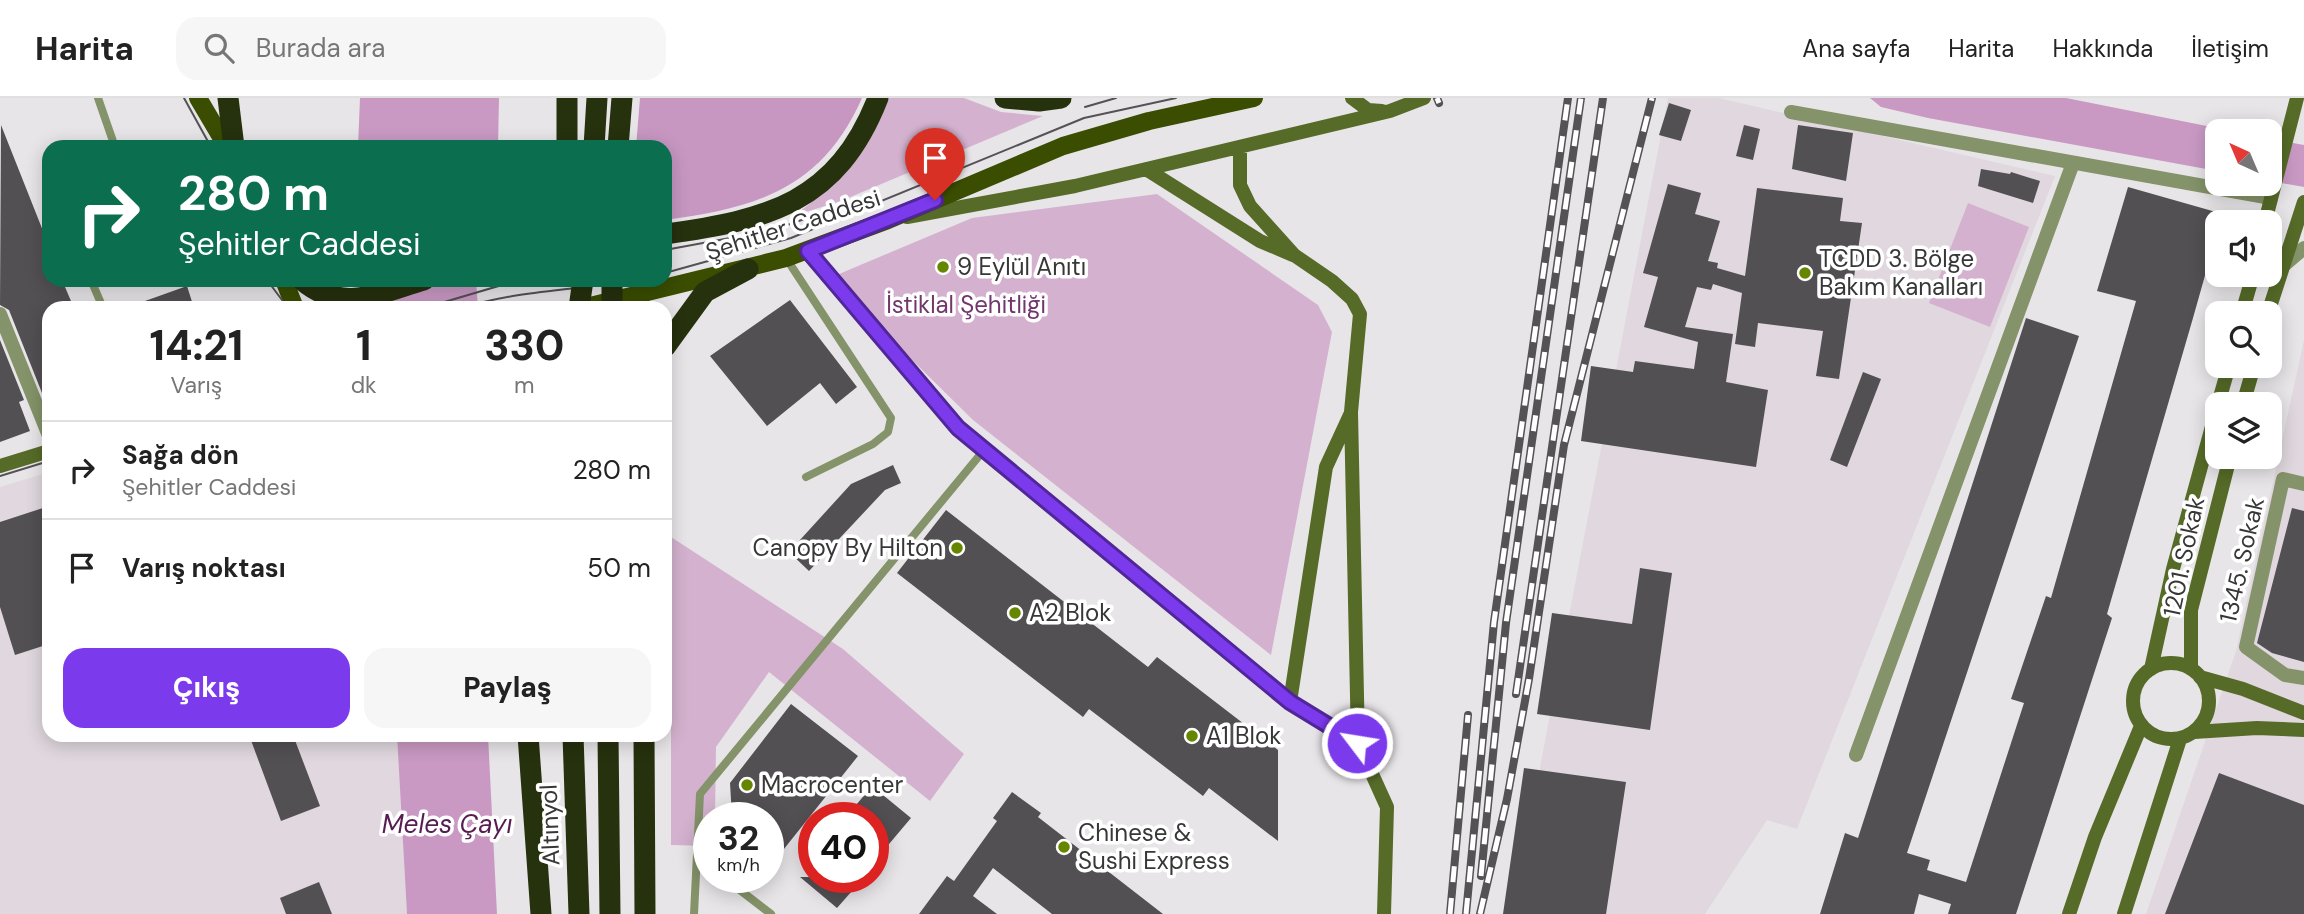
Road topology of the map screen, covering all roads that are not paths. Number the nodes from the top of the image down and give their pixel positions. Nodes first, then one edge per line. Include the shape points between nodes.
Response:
1 (98, 98) edge
2 (198, 98) edge
3 (228, 98) edge
4 (566, 98) edge
5 (597, 98) edge
6 (622, 98) edge
7 (878, 98) edge
8 (1005, 98) edge
9 (1061, 98) edge
10 (1254, 98) edge
11 (1352, 98) edge
12 (1424, 98) edge
13 (2297, 98) edge
14 (1391, 111) junction
15 (1791, 112) dead end
16 (113, 140) edge
17 (223, 140) edge
18 (233, 140) edge
19 (567, 140) edge
20 (594, 140) edge
21 (619, 140) edge
22 (1240, 147) junction
23 (2073, 163) junction
24 (1146, 169) junction
25 (2271, 198) junction
26 (2304, 203) edge
27 (2268, 210) edge
28 (888, 220) junction
29 (672, 233) edge
30 (2304, 248) edge
31 (808, 251) junction
32 (1294, 255) junction
33 (786, 258) junction
34 (2283, 266) junction
35 (748, 269) junction
36 (312, 287) edge
37 (399, 287) edge
38 (671, 287) edge
39 (672, 287) edge
40 (611, 301) edge
41 (2272, 301) edge
42 (0, 314) edge
43 (672, 337) edge
44 (1351, 412) junction
45 (42, 419) edge
46 (984, 450) junction
47 (2205, 453) edge
48 (42, 454) edge
49 (0, 467) edge
50 (2227, 469) edge
51 (806, 477) dead end
52 (2304, 484) edge
53 (2151, 669) junction
54 (2196, 673) junction
55 (2304, 678) edge
56 (1290, 702) junction
57 (2304, 713) edge
58 (2141, 726) junction
59 (2304, 730) edge
60 (2187, 735) junction
61 (529, 742) edge
62 (573, 742) edge
63 (608, 742) edge
64 (644, 742) edge
65 (1357, 743) junction
66 (1856, 755) dead end
67 (700, 802) edge
68 (695, 893) edge
69 (744, 893) edge
70 (645, 912) edge
71 (541, 914) edge
72 (579, 914) edge
73 (610, 914) edge
74 (694, 914) edge
75 (771, 914) edge
76 (1384, 914) edge
77 (2069, 914) edge
78 (2124, 914) edge

1 - 16 lane
2 - 17 main road
3 - 18 highway
4 - 19 highway
5 - 20 highway
6 - 21 highway
7 - 29 highway via 855,145 814,189 786,207 754,218
8 - 9 highway
10 - 28 main road, Şehitler Caddesi via 1063,146
11 - 14 main road via 1368,110
12 - 14 main road
13 - 25 main road
14 - 22 main road
15 - 23 street
22 - 24 main road
22 - 32 main road via 1240,185 1250,206
23 - 25 street
23 - 66 street
24 - 28 main road
24 - 32 main road via 1260,241
25 - 27 main road
26 - 34 main road
28 - 31 main road, Şehitler Caddesi
30 - 34 street
31 - 33 main road, Şehitler Caddesi
31 - 46 lane via 958,428
32 - 44 main road via 1332,281 1352,299 1360,314
33 - 35 main road, Şehitler Caddesi
33 - 51 lane via 891,418 888,432 873,444
34 - 41 main road
35 - 39 main road, Şehitler Caddesi
35 - 43 highway via 705,292
36 - 37 highway via 339,300
38 - 40 main road, Şehitler Caddesi
42 - 45 street
44 - 56 main road via 1326,467
44 - 65 main road
46 - 56 lane
46 - 67 lane via 700,794
47 - 53 main road
48 - 49 main road
50 - 54 main road, 1201. Sokak via 2192,610
52 - 55 street, 1345. Sokak via 2283,479 2246,647 2285,675
53 - 54 main road via 2171,663
53 - 58 main road via 2134,689 2135,715
54 - 57 main road
54 - 60 main road via 2207,688 2208,712
56 - 65 main road
58 - 60 main road via 2159,738
58 - 77 main road
59 - 60 main road via 2257,728
60 - 78 main road
61 - 71 highway
62 - 72 highway, Altınyol
63 - 73 highway
64 - 70 highway
65 - 76 main road via 1387,807
68 - 74 lane
69 - 75 lane

